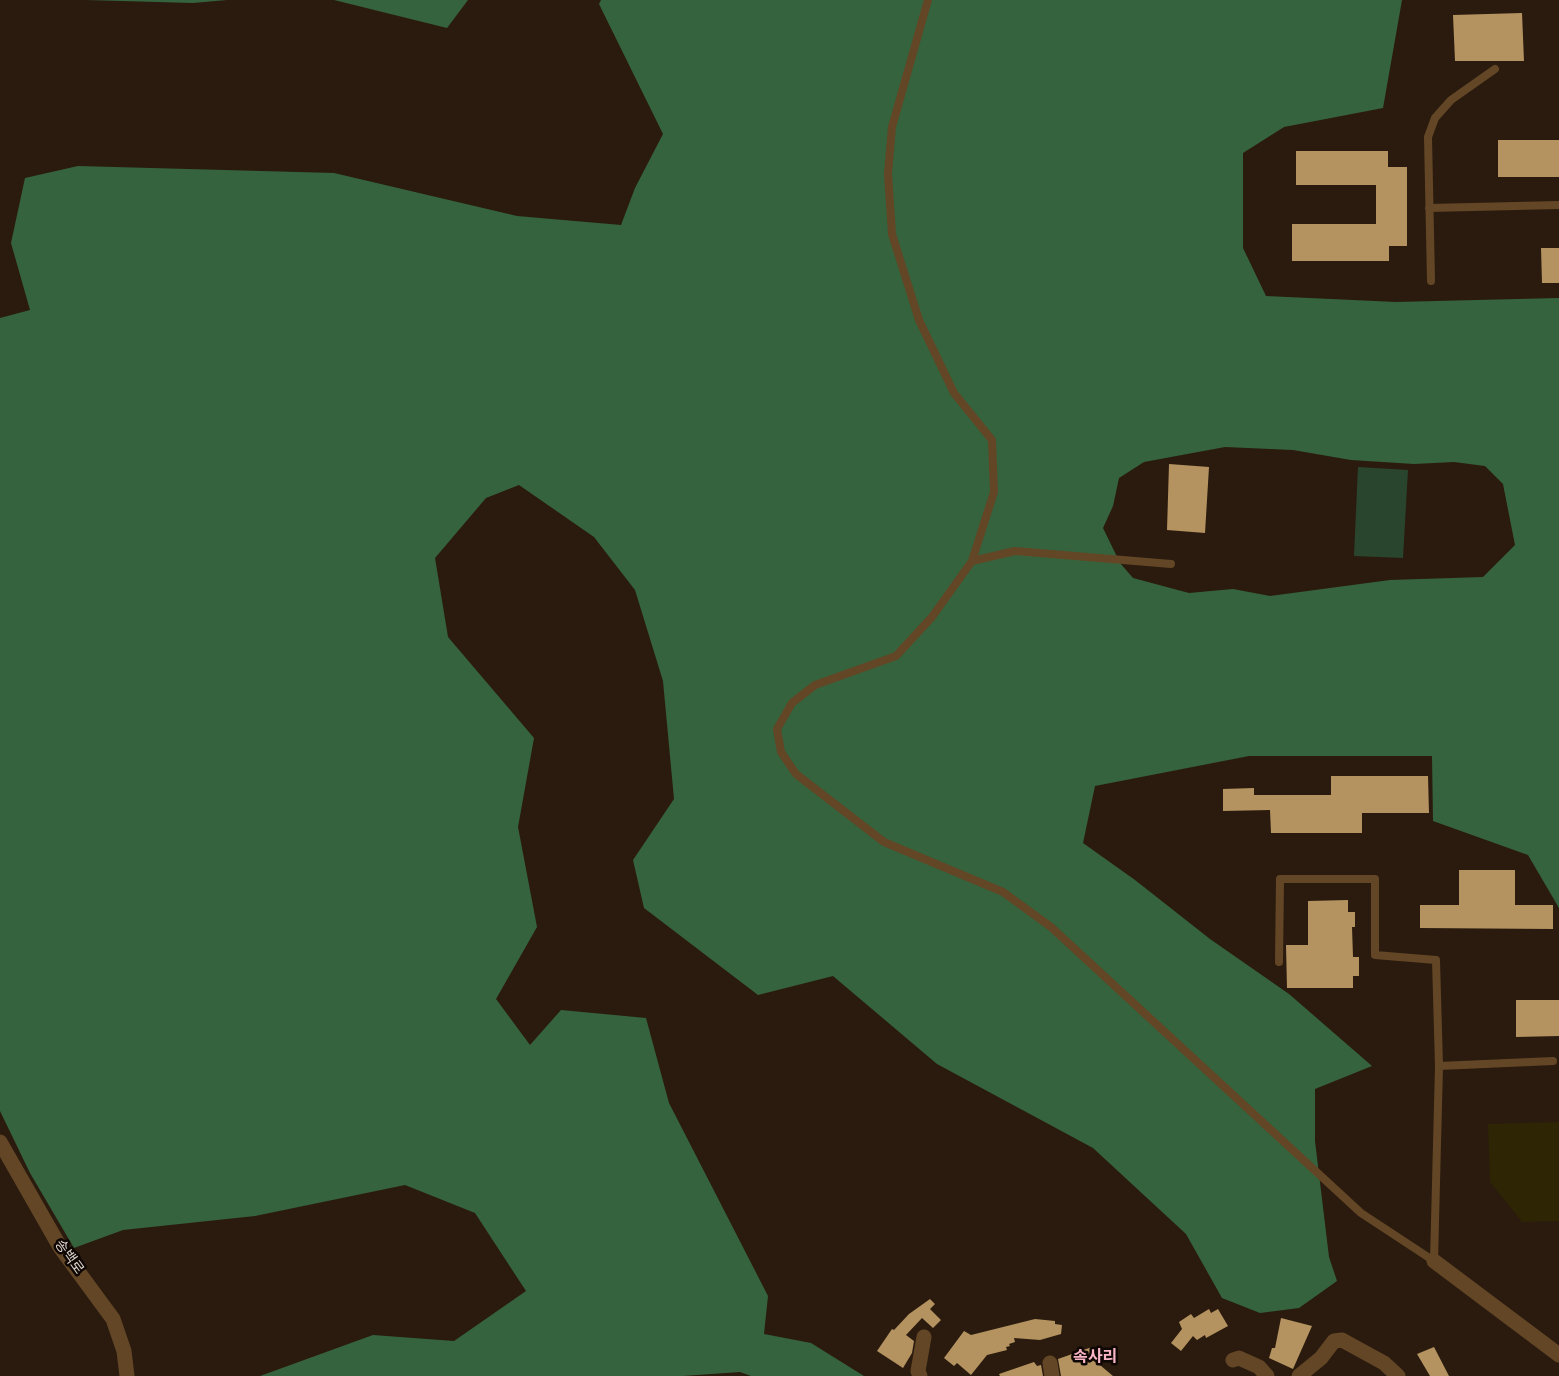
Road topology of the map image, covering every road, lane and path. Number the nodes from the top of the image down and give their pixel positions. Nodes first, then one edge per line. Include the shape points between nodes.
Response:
1 (928, 0) edge
2 (1495, 69) dead end
3 (1559, 205) edge
4 (1430, 208) junction
5 (1431, 281) dead end
6 (972, 561) junction
7 (1172, 564) dead end
8 (1279, 962) dead end
9 (1553, 1061) dead end
10 (1439, 1066) junction
11 (0, 1142) edge
12 (1434, 1261) junction
13 (924, 1337) dead end
14 (1559, 1355) edge
15 (1232, 1360) dead end
16 (127, 1376) edge
17 (920, 1376) edge
18 (1267, 1376) edge
19 (1299, 1376) edge
20 (1398, 1376) edge

1 - 6 lane via 892,127 888,174 892,234 920,320 954,393 992,440 994,492
2 - 4 lane via 1450,100 1435,118 1428,137
3 - 4 lane
4 - 5 lane
6 - 7 lane via 1015,551
6 - 12 lane via 932,618 896,656 814,684 792,703 777,729 781,752 796,774 884,842 1003,892 1051,927 1361,1214
8 - 10 lane via 1280,878 1375,879 1375,956 1436,960
9 - 10 lane
10 - 12 lane
11 - 16 street, 송백로 via 60,1247 113,1319 124,1351
12 - 14 street
13 - 17 street
15 - 18 street via 1239,1358 1259,1366
19 - 20 street via 1321,1358 1334,1341 1342,1340 1384,1364

